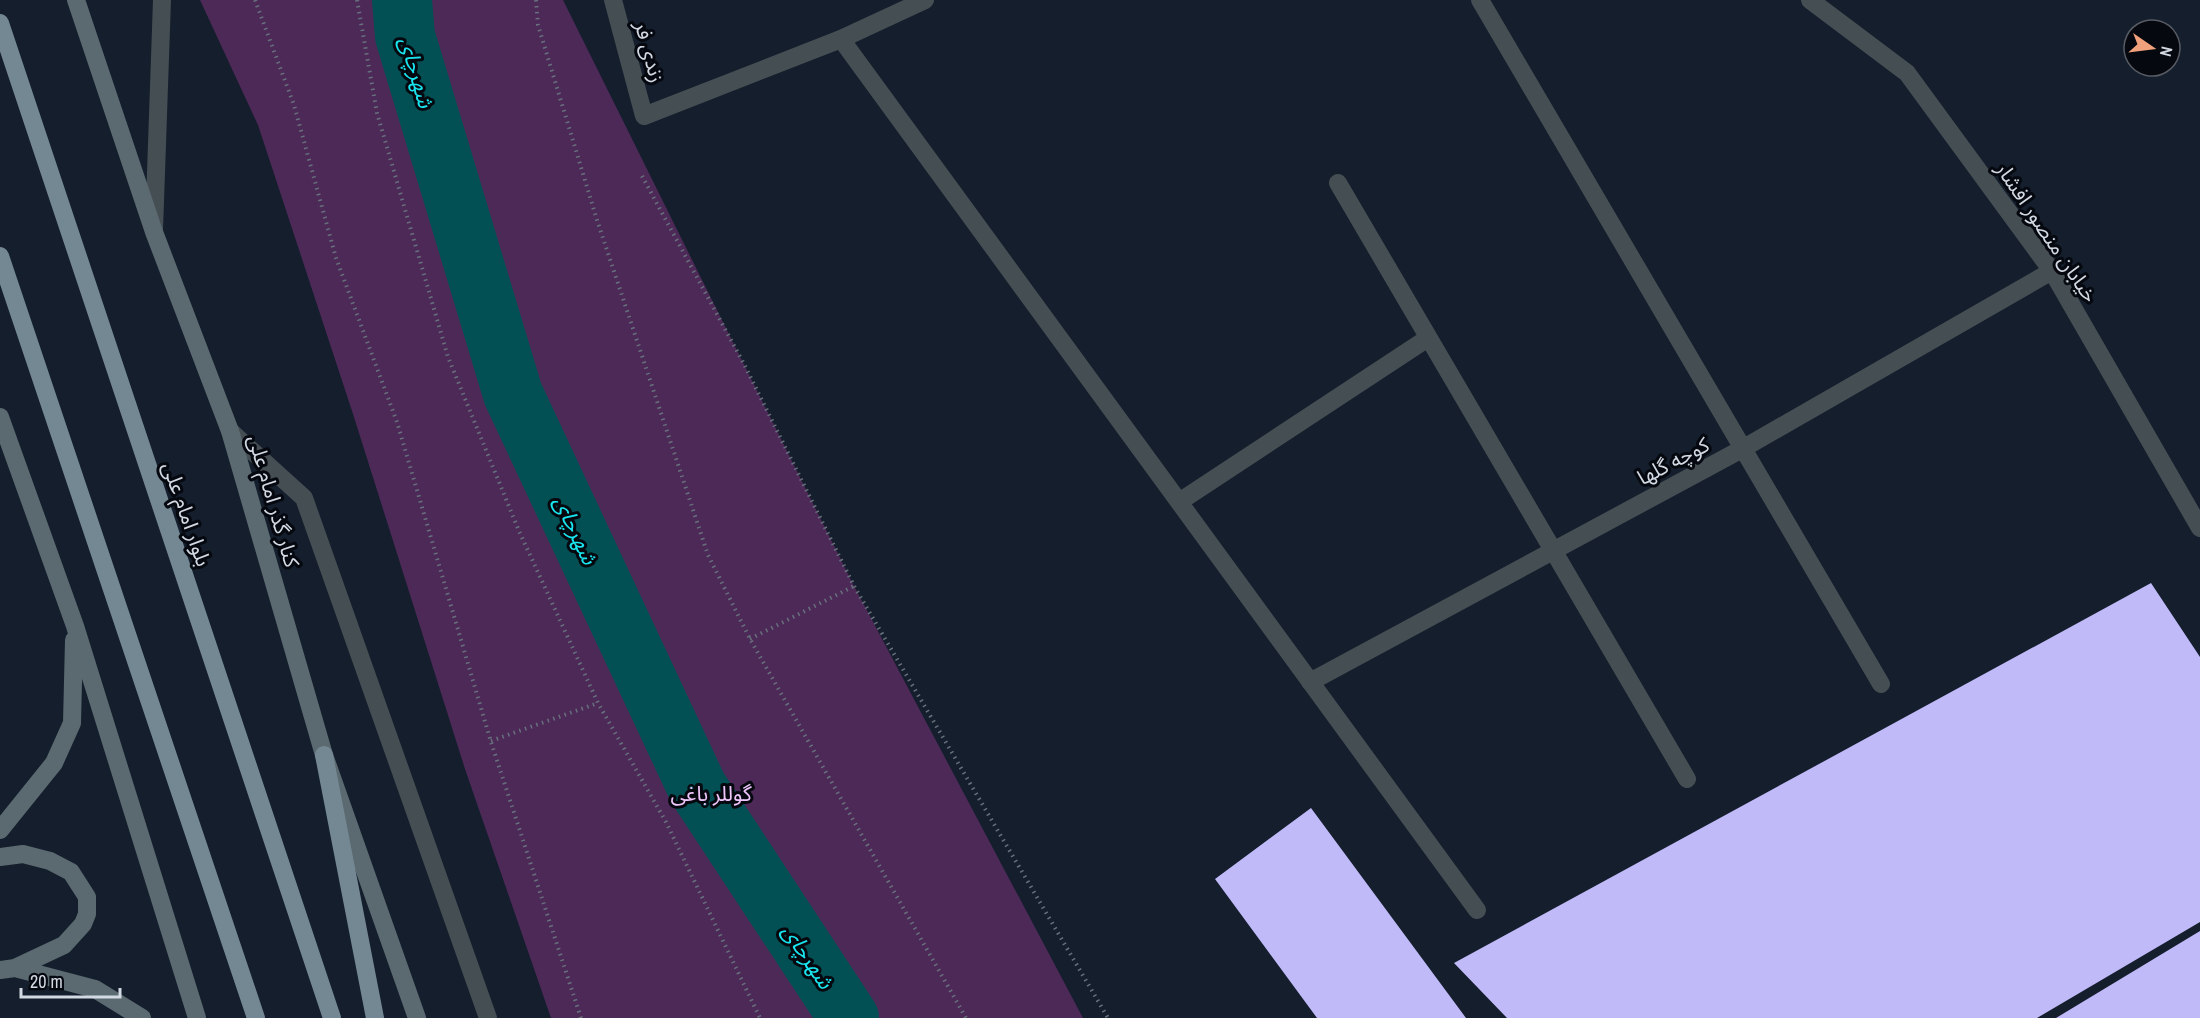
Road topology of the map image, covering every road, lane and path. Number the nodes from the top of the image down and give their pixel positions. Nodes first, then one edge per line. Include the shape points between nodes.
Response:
1 (76, 0) edge
2 (162, 0) edge
3 (255, 0) edge
4 (357, 0) edge
5 (536, 0) edge
6 (613, 0) edge
7 (925, 0) edge
8 (1480, 0) edge
9 (1810, 0) edge
10 (0, 23) edge
11 (841, 39) junction
12 (642, 176) dead end
13 (1338, 183) dead end
14 (154, 232) junction
15 (0, 256) edge
16 (2052, 271) junction
17 (1428, 338) junction
18 (0, 417) edge
19 (231, 430) junction
20 (1742, 449) junction
21 (1179, 502) junction
22 (2200, 528) edge
23 (1553, 551) junction
24 (854, 586) junction
25 (75, 626) junction
26 (750, 639) junction
27 (1310, 682) junction
28 (1881, 684) dead end
29 (598, 703) junction
30 (491, 741) junction
31 (324, 755) junction
32 (1687, 779) dead end
33 (0, 830) edge
34 (0, 857) edge
35 (1477, 910) dead end
36 (8, 969) edge
37 (142, 1018) edge
38 (197, 1018) edge
39 (256, 1018) edge
40 (332, 1018) edge
41 (375, 1018) edge
42 (417, 1018) edge
43 (488, 1018) edge
44 (581, 1018) edge
45 (760, 1018) edge
46 (966, 1018) edge
47 (1108, 1018) edge

1 - 14 main road, کنار گذر امام علی
2 - 14 street
3 - 30 path via 294,105 336,258 397,422
4 - 29 path via 377,113 448,357 519,531
5 - 26 path via 538,25 597,220 708,555
6 - 11 street, زندی فر via 644,116
7 - 11 street
8 - 20 street
9 - 16 street, خیابان منصور افشار via 1907,73
10 - 40 highway, بلوار امام علی
11 - 21 street
12 - 24 path via 744,364
13 - 17 street
14 - 19 main road, کنار گذر امام علی
15 - 39 highway
16 - 20 street, کوچه گلها
16 - 22 street, خیابان منصور افشار
17 - 21 street
17 - 23 street
18 - 25 main road
19 - 31 main road, کنار گذر امام علی
19 - 43 street via 304,498
20 - 23 street, کوچه گلها
20 - 28 street
21 - 27 street
23 - 27 street, کوچه گلها
23 - 32 street
24 - 26 path
24 - 47 path
25 - 33 main road via 72,723 54,762
25 - 38 main road
26 - 46 path
27 - 35 street
29 - 30 path
29 - 45 path via 666,822
30 - 44 path
31 - 41 highway
31 - 42 main road, کنار گذر امام علی
34 - 36 main road via 23,854 50,861 71,872 87,897 87,914 64,945
36 - 37 main road via 95,989

